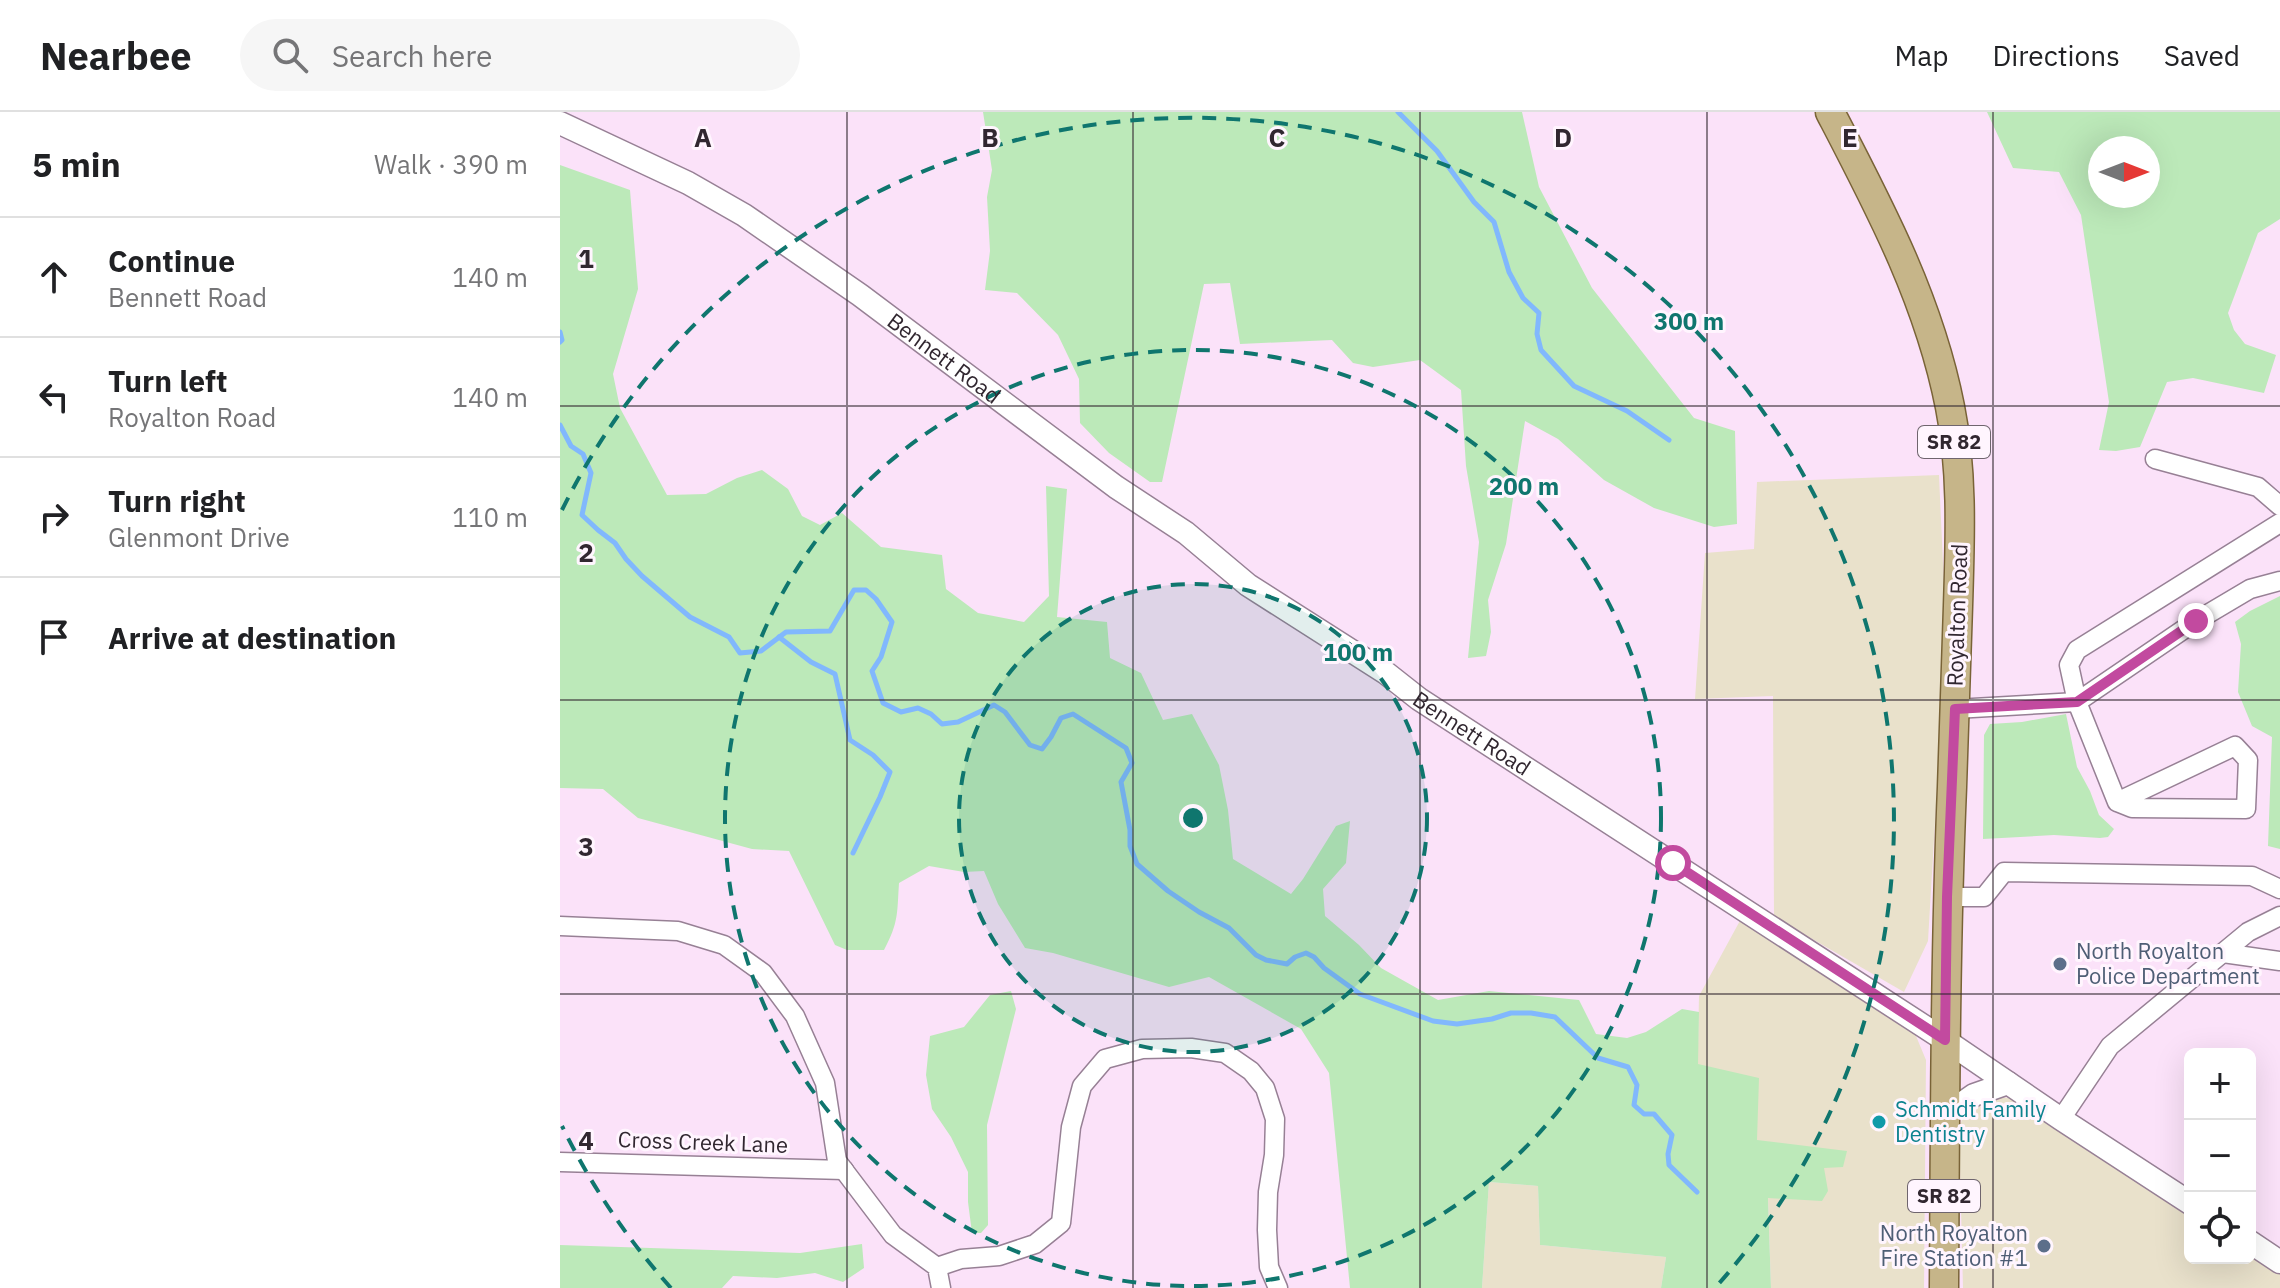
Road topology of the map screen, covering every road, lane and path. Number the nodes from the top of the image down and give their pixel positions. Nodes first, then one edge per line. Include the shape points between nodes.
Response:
1 (1830, 112) edge
2 (560, 123) edge
3 (2155, 459) dead end
4 (2280, 506) edge
5 (2280, 523) edge
6 (2280, 581) edge
7 (2077, 702) junction
8 (1955, 709) junction
9 (2117, 802) junction
10 (2280, 889) edge
11 (1947, 897) junction
12 (2280, 916) edge
13 (560, 926) edge
14 (2223, 953) junction
15 (2280, 961) edge
16 (1945, 1040) junction
17 (2008, 1083) junction
18 (1944, 1116) junction
19 (2061, 1119) junction
20 (560, 1162) edge
21 (844, 1170) junction
22 (2184, 1199) edge
23 (2256, 1246) edge
24 (2280, 1262) edge
25 (937, 1267) junction
26 (941, 1288) edge
27 (1278, 1288) edge
28 (1944, 1288) edge

1 - 8 main road, Royalton Road / SR 82 via 1915,284 1951,410 1960,532
2 - 16 street, Bennett Road via 744,215 1186,533 1248,585
3 - 4 street via 2258,487
5 - 7 street via 2077,650 2069,665
6 - 7 street via 2250,589 2196,621
7 - 8 street
7 - 9 street
8 - 11 main road, Royalton Road / SR 82
9 - 9 street via 2132,808 2246,809 2248,760 2235,746
10 - 11 street via 2252,876 2004,872 1984,897
11 - 16 main road, Royalton Road / SR 82
12 - 14 street via 2248,932
13 - 21 street via 678,931 724,945 763,973 795,1016 825,1083 837,1161
14 - 15 street
14 - 19 street via 2110,1046
16 - 17 street, Bennett Road
16 - 18 main road, Royalton Road / SR 82
17 - 18 street via 1974,1095
17 - 19 street, Bennett Road
18 - 28 main road, Royalton Road / SR 82
19 - 22 street, Bennett Road
20 - 21 street, Cross Creek Lane
21 - 25 street via 893,1235
23 - 24 street
25 - 26 street
25 - 27 street via 1035,1244 1061,1223 1071,1127 1082,1086 1105,1059 1142,1049 1191,1048 1225,1053 1265,1088 1275,1119 1267,1230 1269,1267

